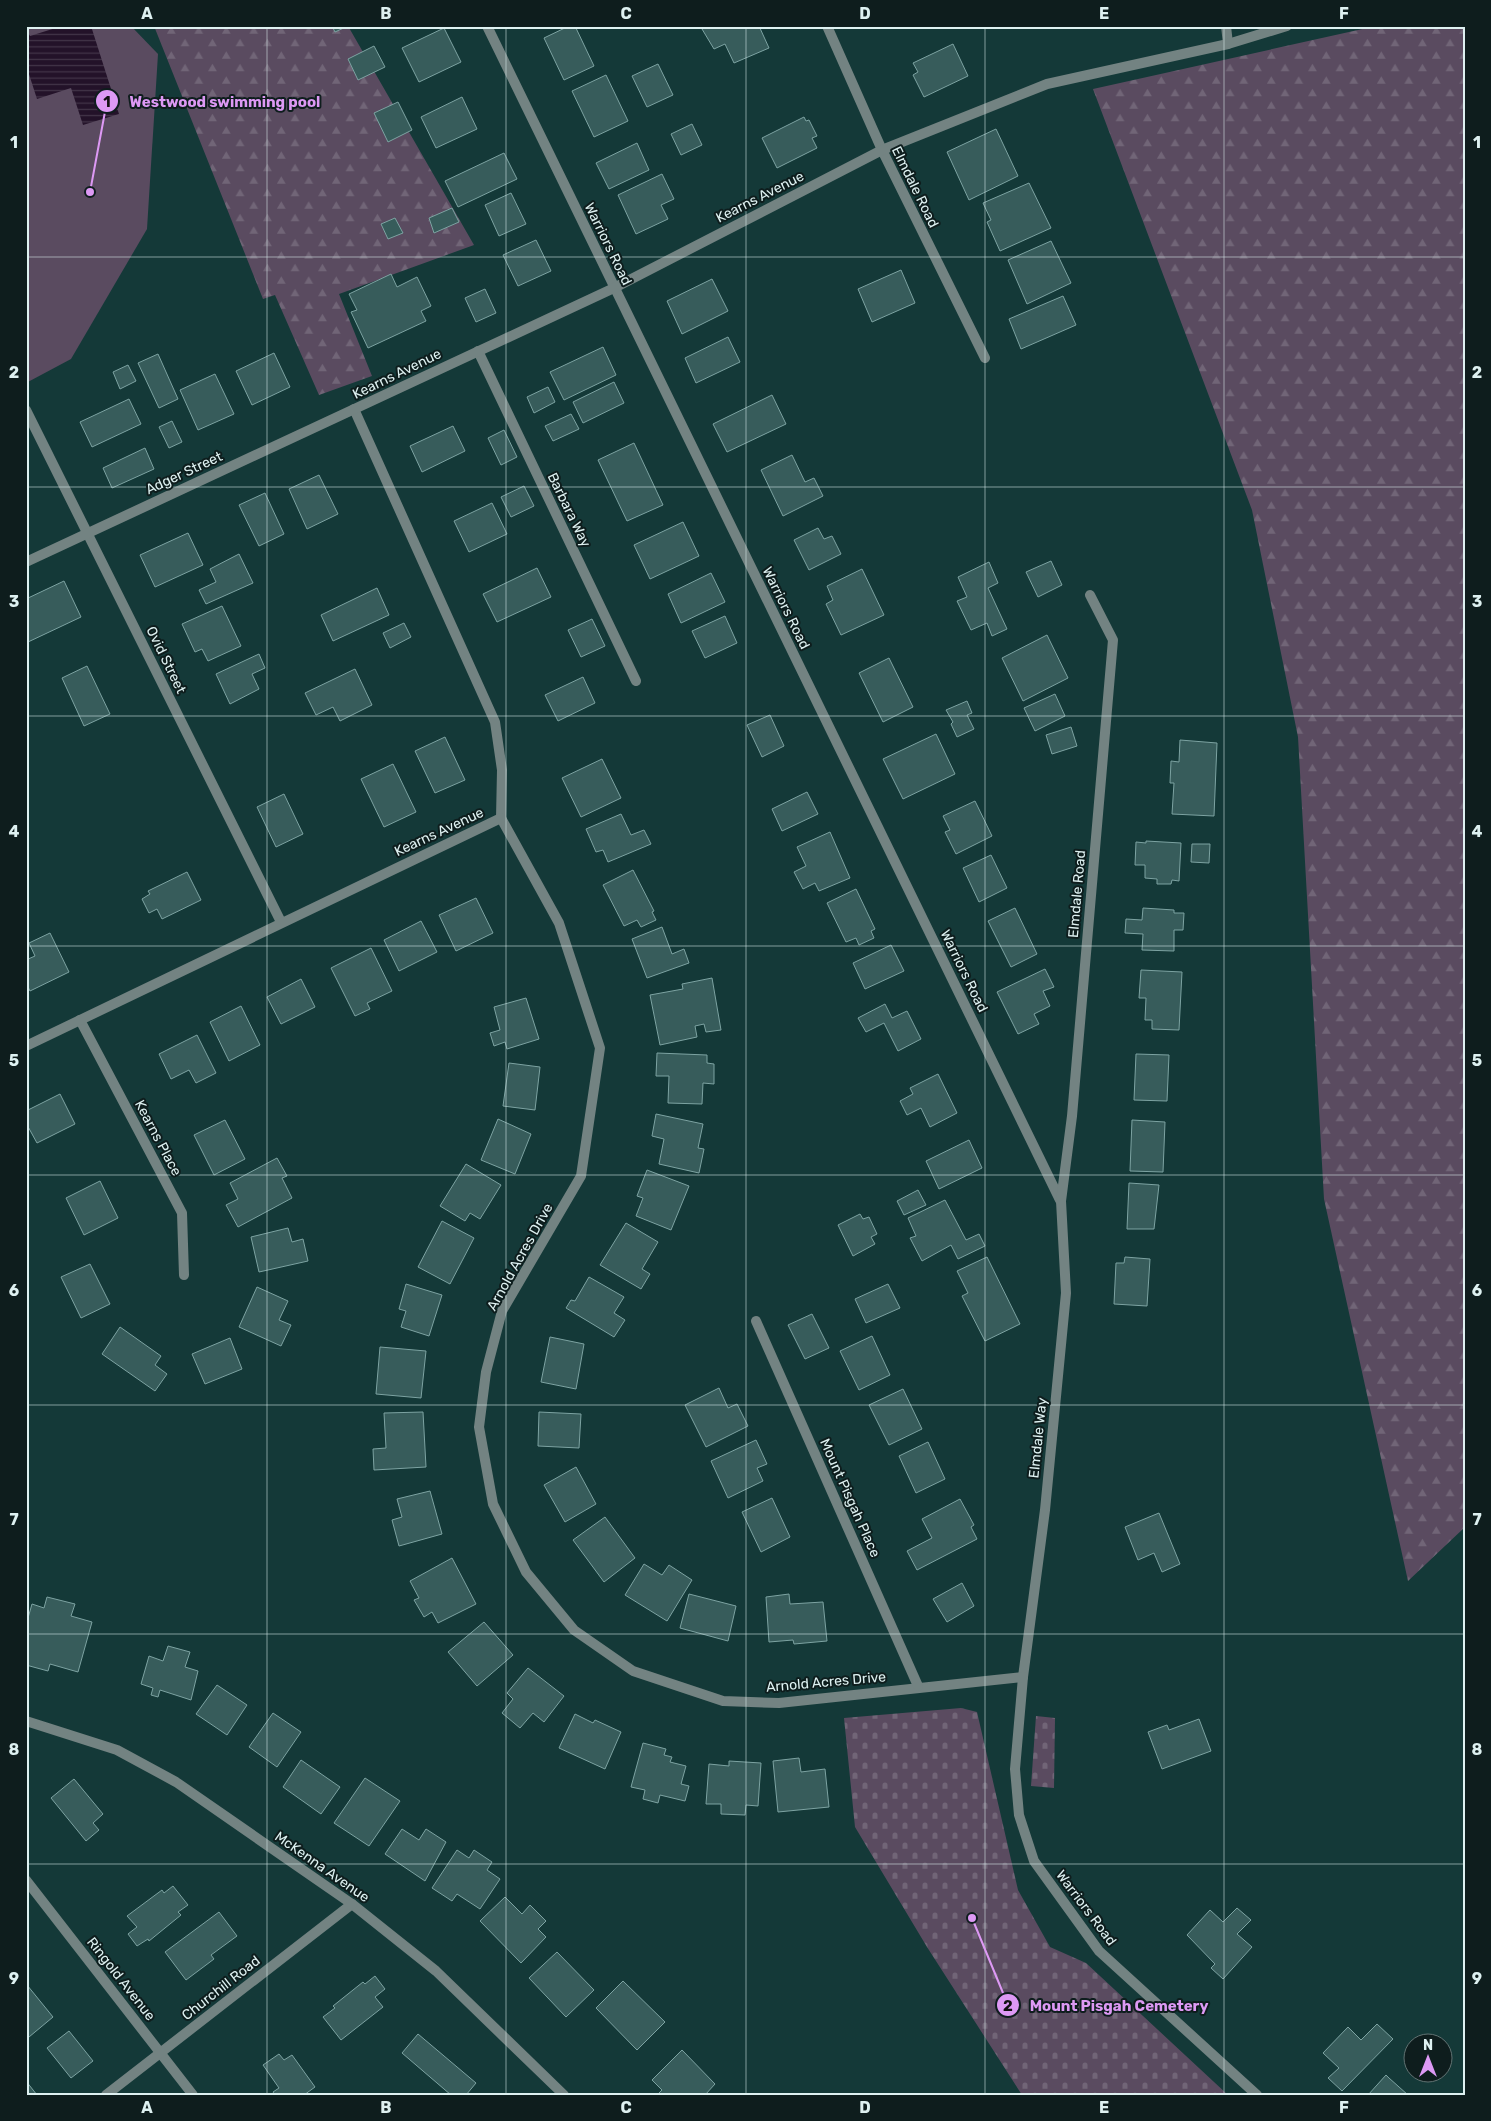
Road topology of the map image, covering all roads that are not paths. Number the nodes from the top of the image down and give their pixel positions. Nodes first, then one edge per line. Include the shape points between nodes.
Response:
1 (487, 26) edge
2 (827, 26) edge
3 (1226, 26) edge
4 (1287, 26) edge
5 (1228, 44) junction
6 (882, 150) junction
7 (614, 288) junction
8 (478, 351) junction
9 (985, 358) dead end
10 (354, 409) junction
11 (26, 410) edge
12 (87, 533) junction
13 (26, 562) edge
14 (1090, 595) dead end
15 (636, 681) dead end
16 (501, 818) junction
17 (281, 922) junction
18 (80, 1020) junction
19 (26, 1046) edge
20 (1061, 1201) junction
21 (184, 1275) dead end
22 (756, 1321) dead end
23 (1023, 1677) junction
24 (918, 1686) junction
25 (26, 1721) edge
26 (26, 1880) edge
27 (352, 1904) junction
28 (161, 2052) junction
29 (106, 2095) edge
30 (193, 2095) edge
31 (564, 2095) edge
32 (1257, 2095) edge

1 - 7 street, Warriors Road
2 - 6 street, Elmdale Road
3 - 5 street
4 - 5 street, Kearns Avenue
5 - 6 street, Kearns Avenue via 1047,84
6 - 7 street, Kearns Avenue
6 - 9 street, Elmdale Road
7 - 8 street, Kearns Avenue
7 - 20 street, Warriors Road
8 - 10 street, Kearns Avenue
8 - 15 street, Barbara Way
10 - 12 street, Adger Street
10 - 16 street, Kearns Avenue via 495,722 502,770
11 - 12 street, Ovid Street
12 - 13 street, Adger Street
12 - 17 street, Ovid Street
14 - 20 street, Elmdale Road via 1113,640 1072,1116
16 - 17 street, Kearns Avenue
16 - 24 street, Arnold Acres Drive via 558,923 600,1048 581,1176 502,1311 486,1372 479,1427 493,1504 526,1572 568,1623 633,1672 723,1701 779,1703
17 - 18 street, Kearns Avenue
18 - 19 street, Kearns Avenue
18 - 21 street, Kearns Place via 182,1213
20 - 23 street, Elmdale Way via 1066,1293 1045,1510
22 - 24 street, Mount Pisgah Place
23 - 24 street, Arnold Acres Drive
23 - 32 street, Warriors Road via 1014,1768 1019,1815 1034,1861 1099,1951
25 - 27 street, McKenna Avenue via 117,1750 176,1782
26 - 28 street, Ringold Avenue
27 - 28 street, Churchill Road
27 - 31 street, McKenna Avenue via 436,1971
28 - 29 street, Churchill Road
28 - 30 street, Ringold Avenue

